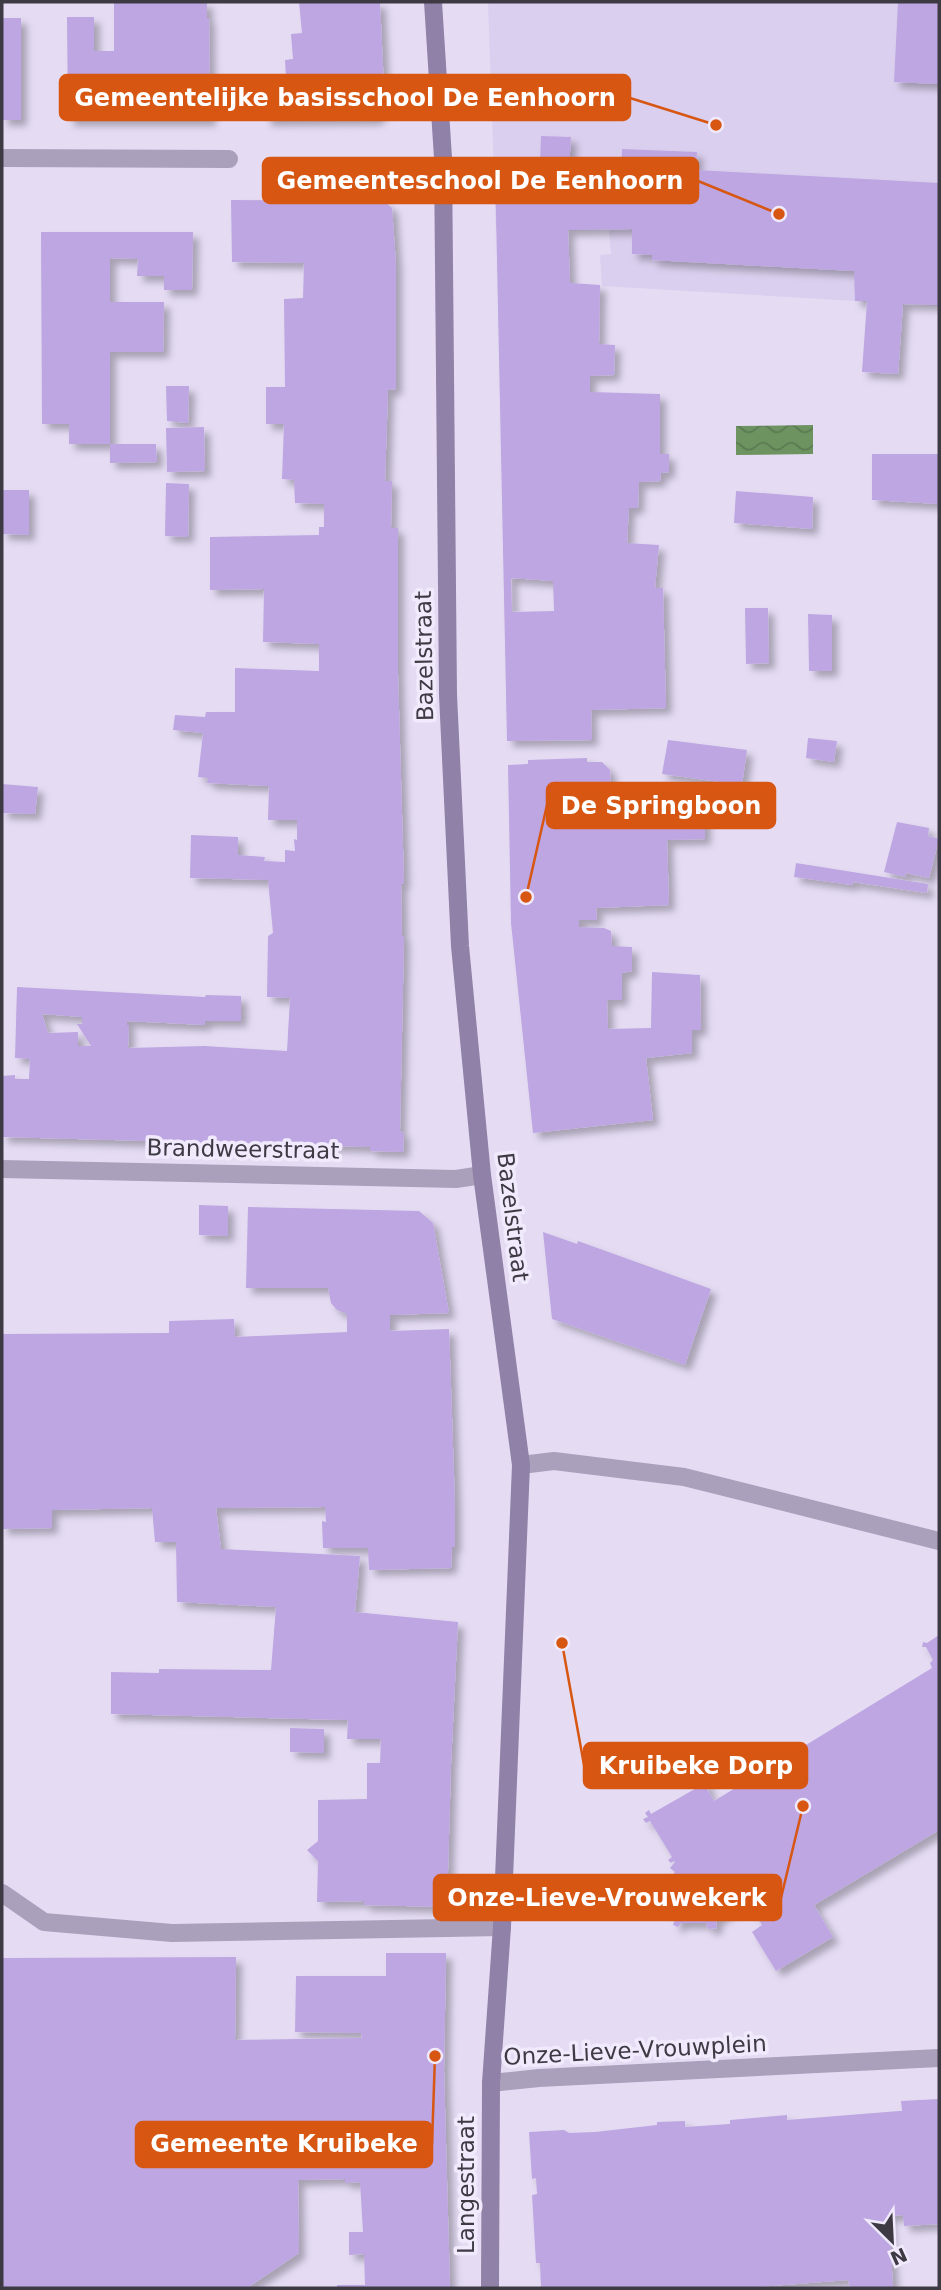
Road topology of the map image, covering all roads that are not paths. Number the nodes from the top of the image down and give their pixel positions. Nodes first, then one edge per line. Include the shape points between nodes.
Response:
1 (433, 2) edge
2 (2, 159) edge
3 (229, 159) dead end
4 (2, 1169) edge
5 (482, 1175) junction
6 (499, 1307) joint
7 (521, 1465) junction
8 (939, 1541) edge
9 (2, 1893) edge
10 (502, 1927) junction
11 (939, 2058) edge
12 (491, 2083) junction
13 (490, 2288) edge

1 - 5 main road, Bazelstraat via 443,158 448,695 460,946
2 - 3 street
4 - 5 street, Brandweerstraat
5 - 6 main road, Bazelstraat
6 - 7 main road, Onze-Lieve-Vrouwplein
7 - 8 street via 554,1461 684,1477
7 - 10 main road, Onze-Lieve-Vrouwplein
9 - 10 street via 44,1922 172,1933
10 - 12 main road, Onze-Lieve-Vrouwplein
11 - 12 street, Onze-Lieve-Vrouwplein
12 - 13 main road, Langestraat

